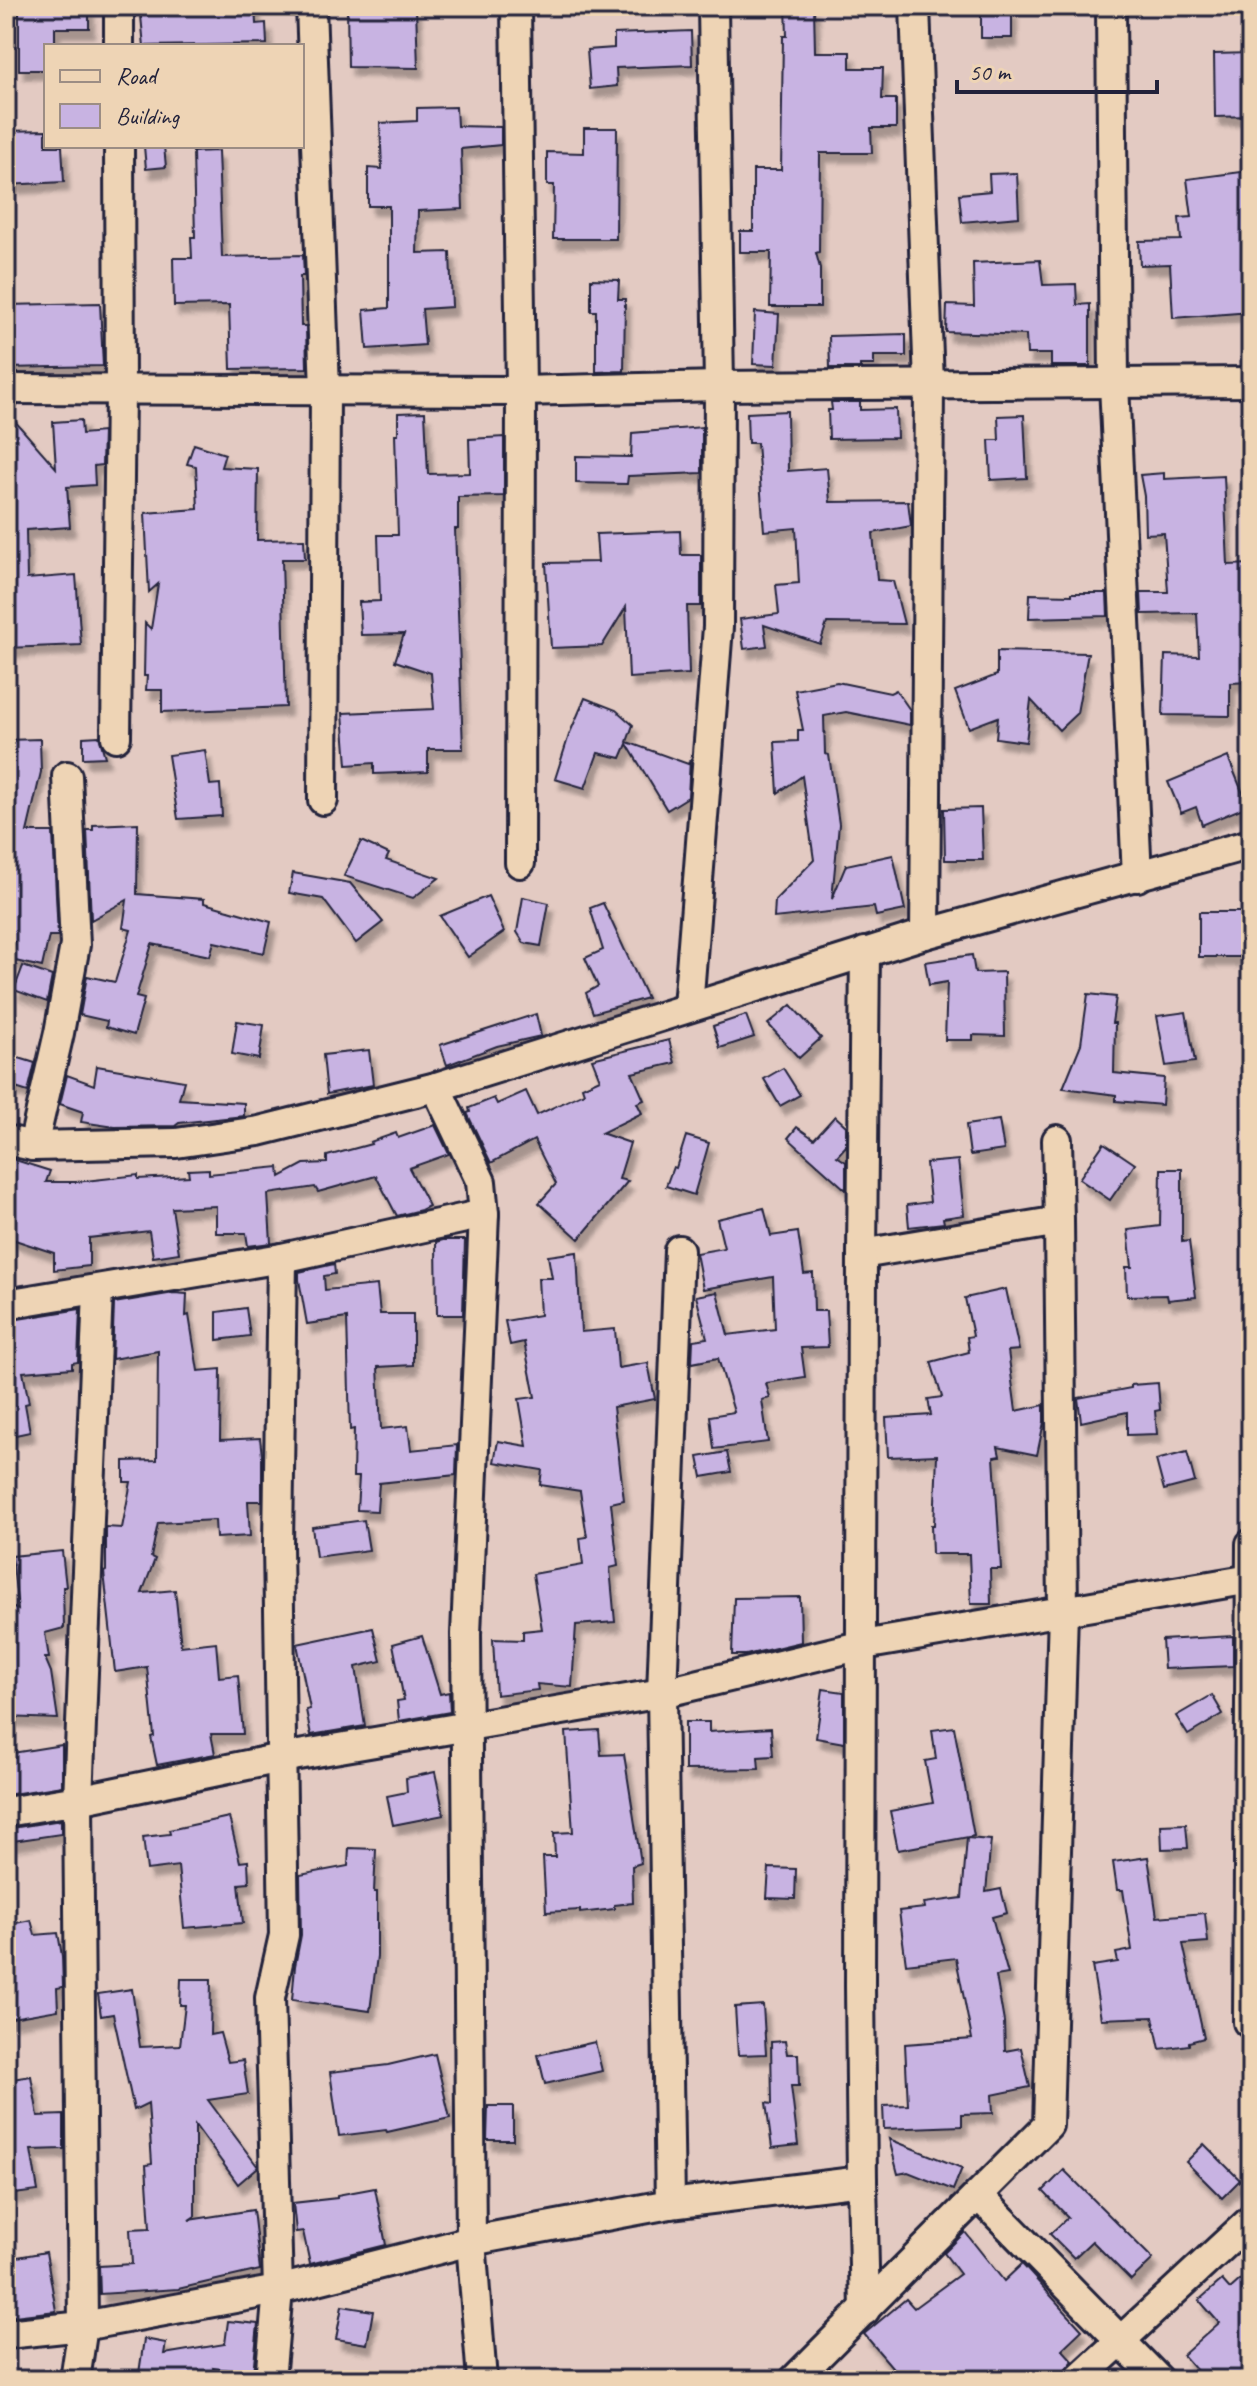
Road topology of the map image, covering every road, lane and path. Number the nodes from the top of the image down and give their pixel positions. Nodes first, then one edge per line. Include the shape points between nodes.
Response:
1 (119, 6) edge
2 (311, 6) edge
3 (516, 6) edge
4 (713, 6) edge
5 (915, 6) edge
6 (1111, 6) edge
7 (119, 44) edge
8 (119, 148) edge
9 (1251, 382) edge
10 (929, 384) junction
11 (1114, 384) junction
12 (719, 386) junction
13 (6, 389) edge
14 (325, 390) junction
15 (120, 391) junction
16 (521, 391) junction
17 (116, 737) dead end
18 (67, 776) dead end
19 (323, 800) dead end
20 (1251, 844) edge
21 (520, 863) dead end
22 (1137, 877) junction
23 (925, 934) junction
24 (865, 952) junction
25 (688, 1007) junction
26 (436, 1087) junction
27 (1057, 1140) dead end
28 (20, 1143) edge
29 (484, 1214) junction
30 (1059, 1221) junction
31 (679, 1250) dead end
32 (862, 1254) junction
33 (282, 1258) junction
34 (98, 1290) junction
35 (6, 1304) edge
36 (1251, 1544) edge
37 (1251, 1579) edge
38 (1063, 1611) junction
39 (863, 1645) junction
40 (662, 1693) junction
41 (467, 1727) junction
42 (281, 1758) junction
43 (78, 1800) junction
44 (6, 1812) edge
45 (1248, 2022) dead end
46 (862, 2181) junction
47 (978, 2195) junction
48 (670, 2204) junction
49 (1251, 2220) edge
50 (471, 2241) junction
51 (278, 2290) junction
52 (865, 2310) junction
53 (83, 2326) junction
54 (6, 2334) edge
55 (1121, 2340) junction
56 (75, 2380) edge
57 (270, 2380) edge
58 (482, 2380) edge
59 (794, 2380) edge
60 (1078, 2380) edge
61 (1159, 2380) edge

1 - 7 street
2 - 14 street
3 - 16 street
4 - 12 street
5 - 10 street
6 - 11 street
8 - 15 street
9 - 11 street
10 - 11 street
10 - 12 street
10 - 23 street
11 - 22 street
12 - 16 street
12 - 25 street via 718,627
13 - 15 street
14 - 15 street
14 - 16 street
14 - 19 street
15 - 17 street
16 - 21 street
18 - 28 street via 75,945 59,1033
20 - 22 street
22 - 23 street
23 - 24 street
24 - 25 street
24 - 32 street
25 - 26 street
26 - 28 street via 259,1131 176,1143
26 - 29 street via 481,1182
27 - 30 street
29 - 33 street
29 - 41 street via 466,1634
30 - 32 street
30 - 38 street
31 - 40 street
32 - 39 street
33 - 34 street
33 - 42 street
34 - 35 street
34 - 43 street
36 - 37 street
37 - 38 street
37 - 45 street
38 - 39 street
38 - 47 street via 1048,2125
39 - 40 street
39 - 46 street
40 - 41 street
40 - 48 street
41 - 42 street
41 - 50 street
42 - 43 street
42 - 51 street via 284,1935 270,1998
43 - 44 street
43 - 53 street
46 - 48 street
46 - 52 street
47 - 52 street
47 - 55 street
48 - 50 street
49 - 55 street
50 - 51 street
50 - 58 street
51 - 53 street
51 - 57 street
52 - 59 street
53 - 54 street
53 - 56 street
55 - 60 street
55 - 61 street

